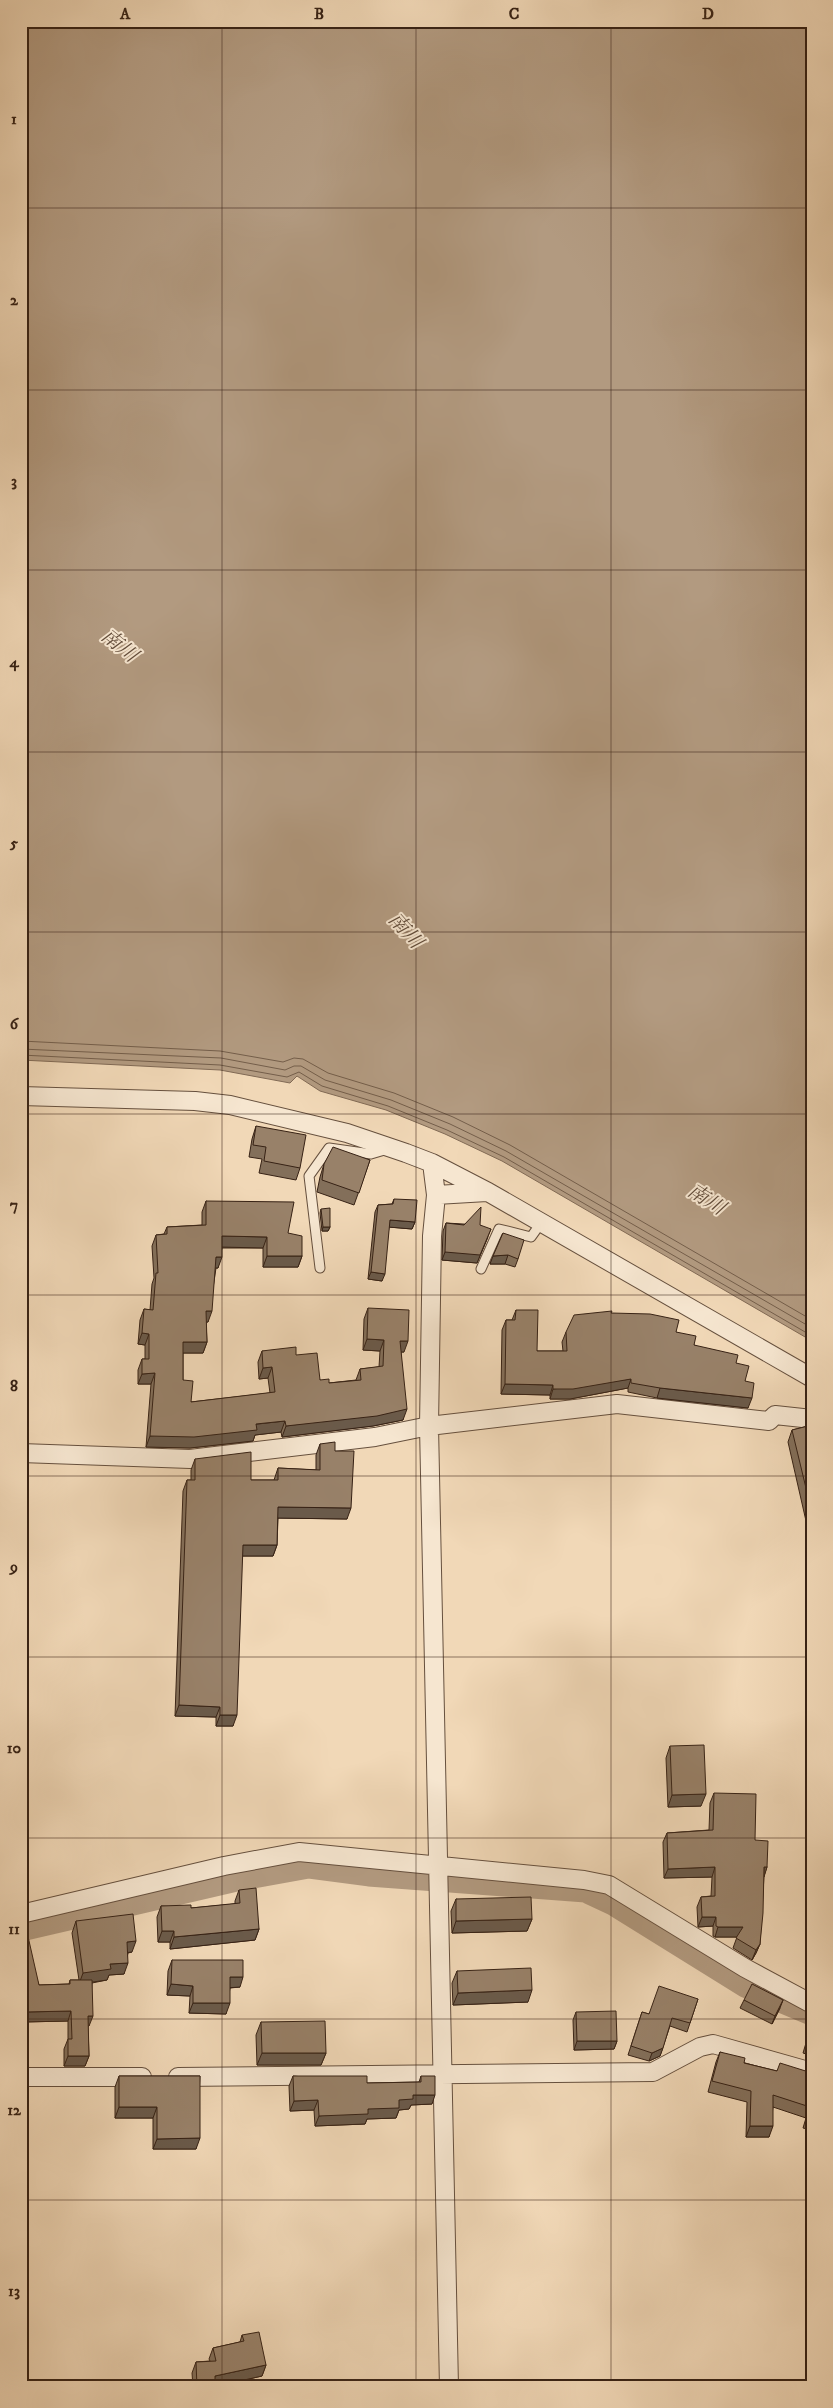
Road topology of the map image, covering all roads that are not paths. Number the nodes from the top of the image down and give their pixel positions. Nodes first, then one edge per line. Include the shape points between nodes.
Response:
1 (21, 1096) edge
2 (392, 1148) junction
3 (432, 1163) junction
4 (488, 1192) junction
5 (436, 1195) junction
6 (541, 1223) junction
7 (320, 1268) dead end
8 (481, 1269) dead end
9 (812, 1378) edge
10 (812, 1419) edge
11 (429, 1426) junction
12 (21, 1452) edge
13 (439, 1874) junction
14 (21, 1914) edge
15 (812, 2004) edge
16 (812, 2072) edge
17 (444, 2075) junction
18 (21, 2077) edge
19 (449, 2387) edge

1 - 2 street via 195,1101 338,1131
2 - 3 street
2 - 7 lane via 371,1154 328,1148 309,1176
3 - 4 street
3 - 5 street
4 - 5 street
4 - 6 street
5 - 11 street via 432,1236
6 - 8 lane via 531,1237 499,1229
6 - 9 street
10 - 11 street via 775,1414 769,1421 617,1404
11 - 12 street via 375,1437 190,1459
11 - 13 street
13 - 14 street via 299,1852 224,1866
13 - 15 street via 584,1880 609,1885 745,1968
13 - 17 street
16 - 17 street via 713,2044 700,2046 653,2072
17 - 18 street
17 - 19 street

